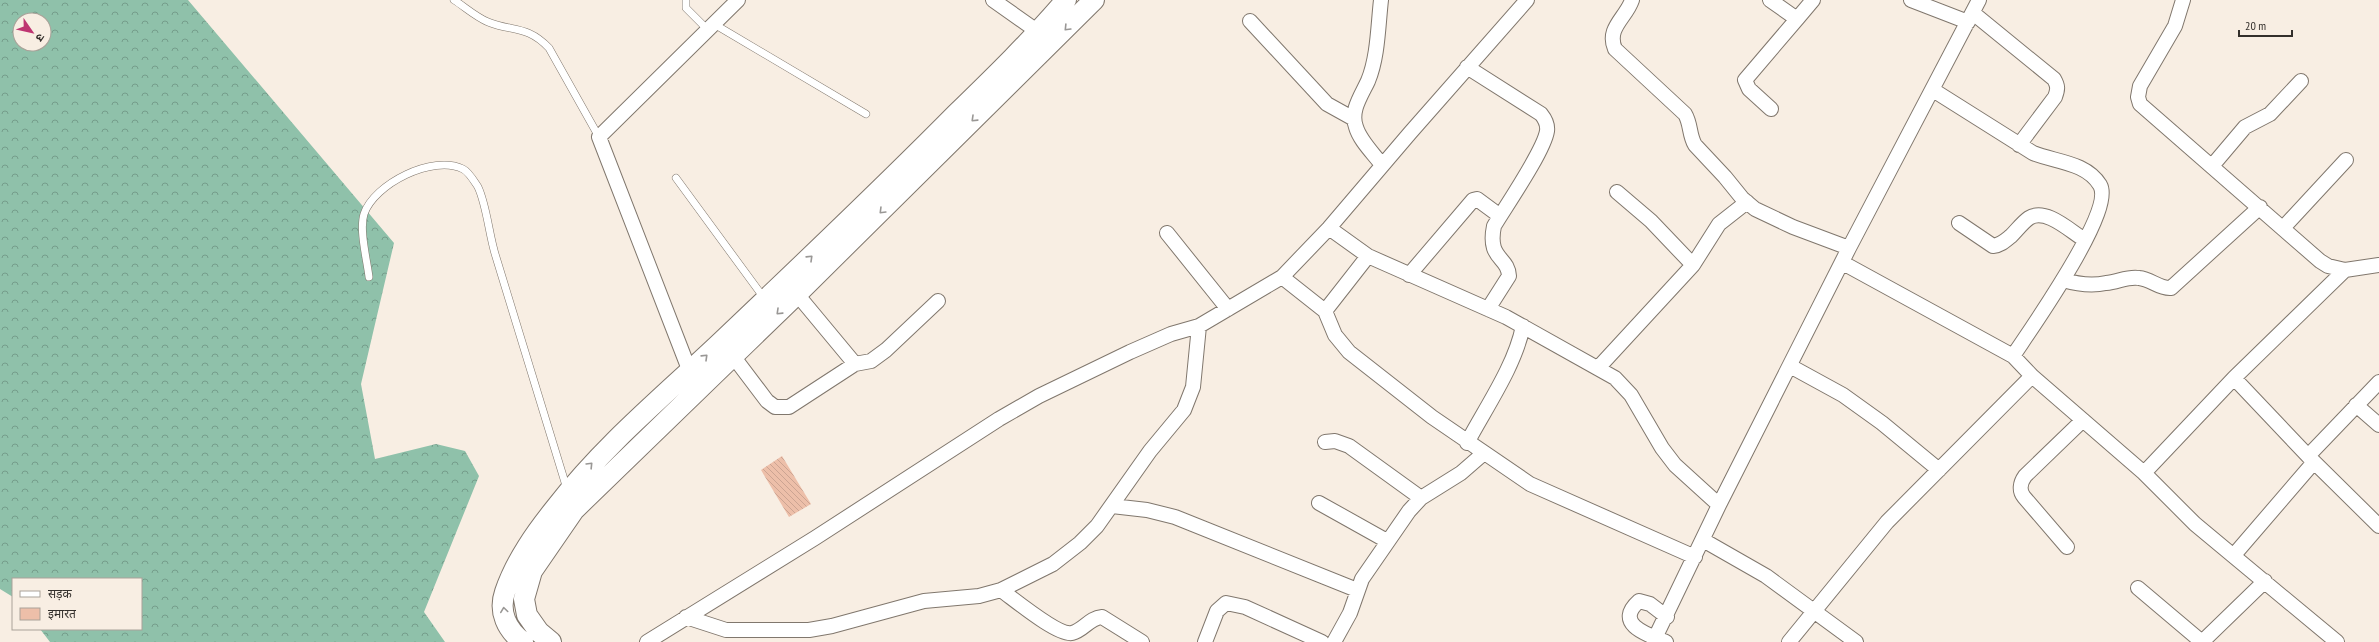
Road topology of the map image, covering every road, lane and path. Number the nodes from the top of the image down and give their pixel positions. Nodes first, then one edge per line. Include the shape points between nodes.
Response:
1 (454, 0) edge
2 (686, 0) edge
3 (738, 0) edge
4 (993, 0) edge
5 (1066, 0) edge
6 (1094, 0) edge
7 (1380, 0) edge
8 (1527, 0) edge
9 (1632, 0) edge
10 (1770, 0) edge
11 (1813, 0) edge
12 (1911, 0) edge
13 (2183, 0) edge
14 (1973, 11) edge
15 (1797, 18) junction
16 (1250, 21) dead end
17 (711, 27) junction
18 (1045, 37) junction
19 (1468, 67) junction
20 (2301, 81) dead end
21 (1933, 90) junction
22 (1770, 110) dead end
23 (866, 114) dead end
24 (1354, 119) junction
25 (599, 137) junction
26 (2020, 145) junction
27 (2346, 160) dead end
28 (1382, 165) junction
29 (2212, 166) junction
30 (676, 178) dead end
31 (1617, 192) dead end
32 (1747, 202) junction
33 (2260, 207) junction
34 (1500, 216) junction
35 (1959, 223) dead end
36 (1329, 228) junction
37 (2283, 228) junction
38 (1167, 233) dead end
39 (2085, 240) junction
40 (1849, 248) junction
41 (1368, 256) junction
42 (1843, 263) junction
43 (1693, 265) junction
44 (2379, 266) edge
45 (2345, 270) junction
46 (1409, 274) junction
47 (369, 277) dead end
48 (1282, 277) junction
49 (2063, 280) junction
50 (792, 287) junction
51 (765, 300) junction
52 (938, 301) dead end
53 (1228, 309) junction
54 (1488, 309) junction
55 (1324, 311) junction
56 (1199, 326) junction
57 (1523, 326) junction
58 (733, 356) junction
59 (2013, 356) junction
60 (855, 364) junction
61 (1790, 366) junction
62 (1598, 368) junction
63 (690, 372) junction
64 (2032, 376) junction
65 (2234, 378) junction
66 (2379, 382) edge
67 (2356, 405) junction
68 (2083, 420) junction
69 (2379, 425) edge
70 (1326, 442) dead end
71 (1467, 442) junction
72 (1484, 453) junction
73 (2311, 459) junction
74 (1939, 470) junction
75 (2144, 473) junction
76 (1421, 498) junction
77 (571, 501) junction
78 (1319, 503) dead end
79 (1112, 506) junction
80 (1719, 506) junction
81 (2379, 526) edge
82 (1703, 540) junction
83 (1387, 541) junction
84 (2067, 547) dead end
85 (2234, 555) junction
86 (1695, 558) junction
87 (2265, 581) junction
88 (2138, 588) dead end
89 (1001, 590) junction
90 (1356, 590) junction
91 (1814, 613) junction
92 (1666, 617) junction
93 (686, 618) junction
94 (1661, 640) edge
95 (523, 642) edge
96 (551, 642) edge
97 (647, 642) edge
98 (1142, 642) edge
99 (1205, 642) edge
100 (1322, 642) edge
101 (1334, 642) edge
102 (1789, 642) edge
103 (1856, 642) edge
104 (2202, 642) edge
105 (2337, 642) edge

1 - 25 lane via 486,21 525,30 541,40 549,48
2 - 17 lane via 686,8
3 - 17 street
4 - 18 street
5 - 18 street
6 -> 18 street
7 - 24 street via 1372,65 1355,108
8 - 19 street
9 - 32 street via 1612,35 1615,49 1685,114 1690,122 1695,145
10 - 15 street
11 - 15 street
12 - 14 street
13 - 29 street via 2175,26 2140,86 2138,97 2145,109
14 - 21 street
14 - 26 street via 2054,79 2057,85 2055,97
15 - 22 street via 1745,80 1749,89
16 - 24 street via 1327,104
17 - 23 lane
17 - 25 street
18 - 50 street via 898,173
19 - 28 street
19 - 34 street via 1541,114 1547,123 1547,132 1535,160
20 - 29 street via 2270,114 2245,127
21 - 26 street
21 - 40 street
24 - 28 street via 1362,140
25 - 63 street
26 - 39 street via 2049,160 2070,163 2099,183 2103,199
27 - 37 street
28 - 36 street
29 - 33 street
30 - 51 lane
31 - 43 street via 1651,221
32 - 40 street via 1793,227
32 - 43 street via 1719,224
33 - 37 street
33 - 49 street via 2171,288 2141,278 2129,277 2105,284
34 - 46 street via 1477,199 1473,200
34 - 54 street via 1491,239 1493,249 1509,270 1509,276
35 - 39 street via 1993,246 1999,246 2030,217 2039,215 2047,217
36 - 41 street
36 - 48 street
37 - 45 street via 2320,261
38 - 53 street
39 - 49 street
40 - 42 street
41 - 46 street
41 - 55 street
42 - 59 street
42 - 61 street
43 - 62 street
44 - 45 street
45 - 65 street
46 - 54 street
47 - 77 lane via 362,223 368,204 375,196 394,180 414,170 450,165 463,169 473,178 479,189 493,248
48 - 53 street
48 - 55 street
49 - 59 street
50 - 51 street
50 -> 58 street
50 - 60 street
63 -> 51 street
52 - 60 street via 886,350 870,361
53 - 56 street
54 - 57 street
55 - 71 street via 1335,335 1349,352
56 - 79 street via 1193,387 1189,401
56 - 93 street via 1147,344 1026,404
57 - 62 street
57 - 71 street via 1521,339 1511,362
58 - 60 street via 767,401 775,407 783,408 789,407
58 - 77 street
59 - 64 street
61 - 74 street via 1843,395
61 - 80 street
62 - 80 street via 1624,386 1675,465
77 -> 63 street via 610,444
64 - 68 street
64 - 74 street
65 - 73 street
65 - 75 street
66 - 67 street
67 - 69 street
67 - 73 street
68 - 75 street
68 - 84 street via 2025,476 2020,486 2024,497
70 - 76 street via 1335,440 1349,446
71 - 72 street
72 - 76 street via 1461,473
72 - 86 street via 1530,484
73 - 81 street
73 - 85 street
74 - 91 street via 1887,522
75 - 85 street via 2195,524
76 - 83 street
95 -> 77 street via 506,623 502,608 504,594 532,538
77 - 96 street via 532,570 524,599 527,615 539,632
78 - 83 street
79 - 89 street via 1084,539 1053,564
79 - 90 street via 1147,510 1175,517
80 - 82 street
82 - 86 street
82 - 91 street via 1766,576
83 - 90 street
85 - 87 street
86 - 92 street
87 - 104 street
87 - 105 street
88 - 104 street
89 - 93 street via 979,596 903,605 861,619 809,630 726,630
89 - 98 street via 1061,632 1076,631 1090,620 1102,617
90 - 101 street via 1350,613
91 - 102 street
91 - 103 street
92 - 94 street
92 - 94 street via 1650,604 1639,601 1629,615 1633,626
93 - 97 street
99 - 100 street via 1217,612 1226,603 1245,607

